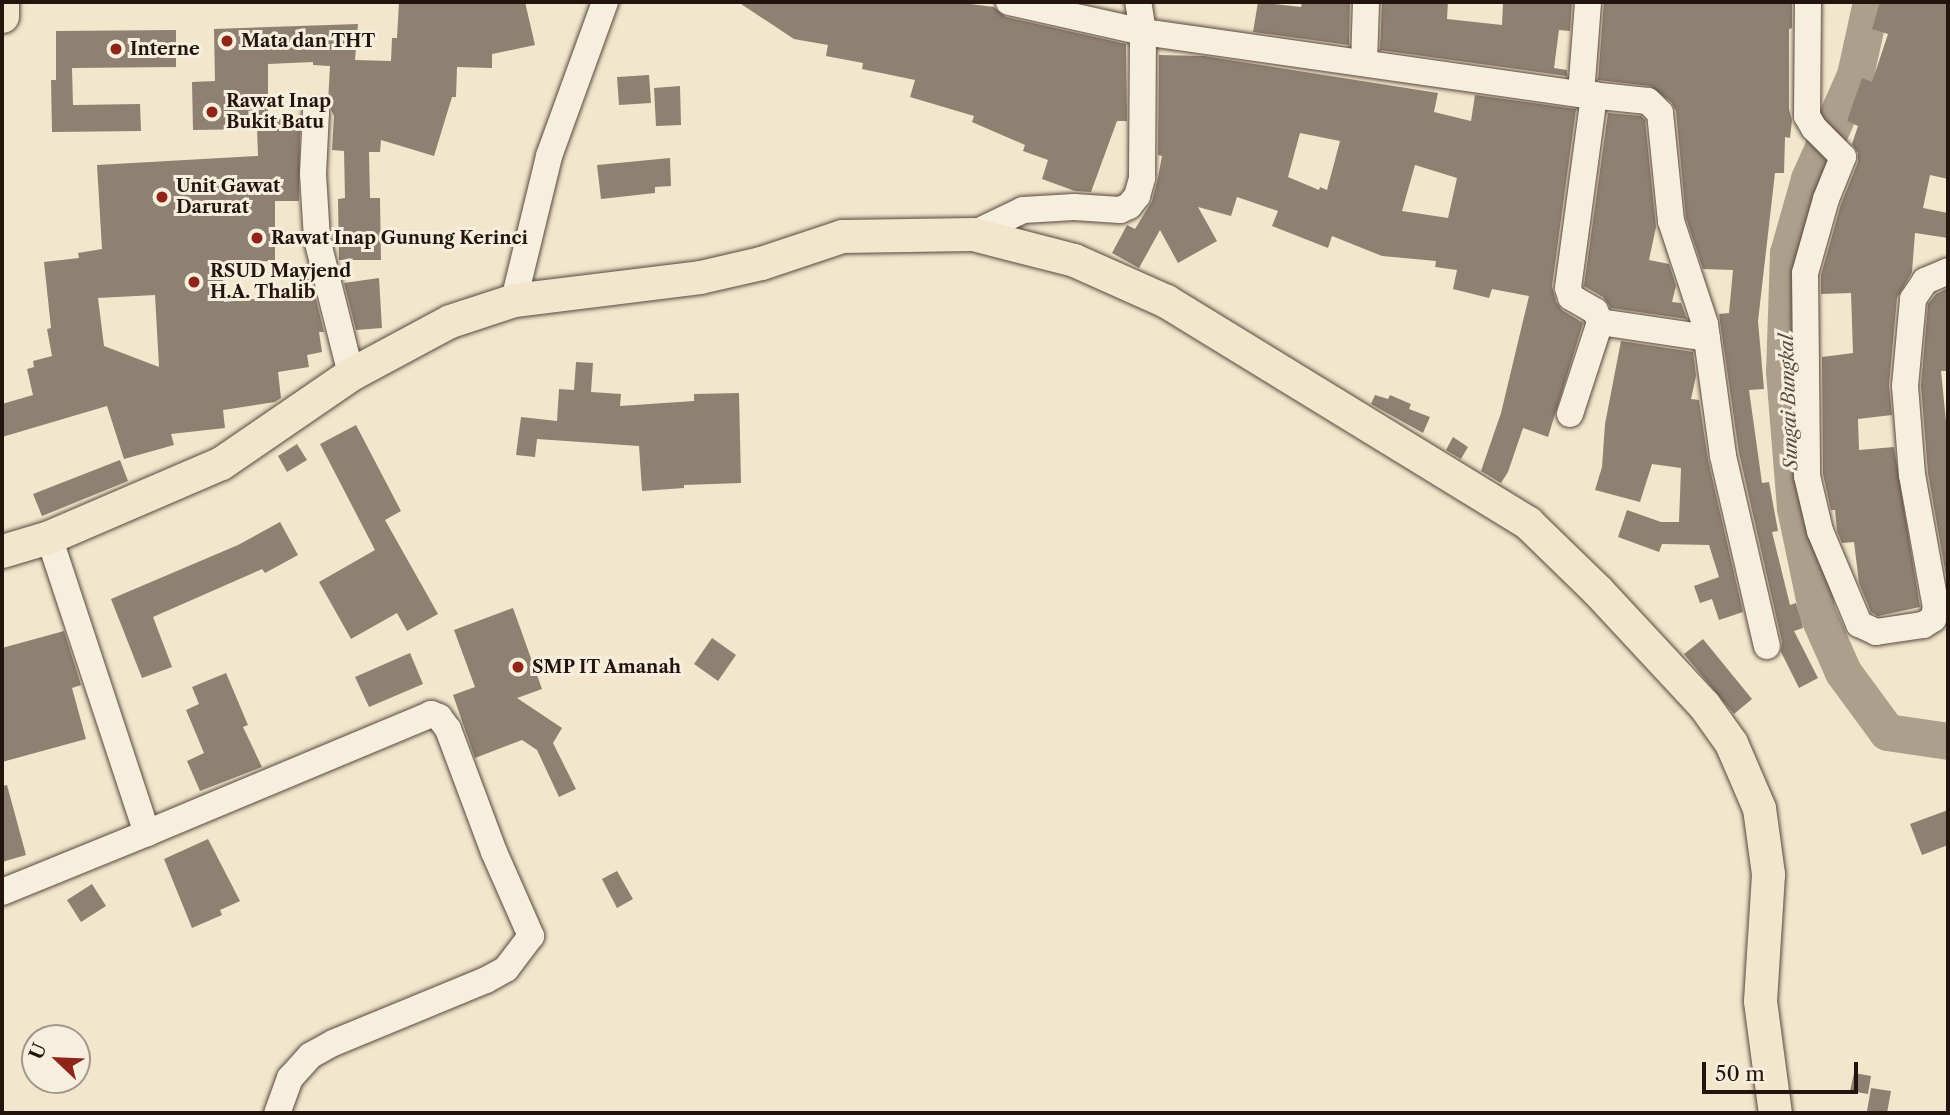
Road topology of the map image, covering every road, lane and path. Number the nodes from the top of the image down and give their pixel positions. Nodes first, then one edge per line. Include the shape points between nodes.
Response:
1 (2, 2) edge
2 (605, 2) edge
3 (1009, 2) edge
4 (1138, 2) edge
5 (1366, 2) edge
6 (1588, 2) edge
7 (1808, 2) edge
8 (2, 16) edge
9 (1143, 33) junction
10 (1364, 63) junction
11 (1588, 94) junction
12 (316, 112) dead end
13 (973, 234) junction
14 (1948, 271) edge
15 (514, 300) junction
16 (1601, 322) junction
17 (1707, 338) junction
18 (351, 374) junction
19 (1570, 414) dead end
20 (49, 537) junction
21 (2, 551) edge
22 (1767, 646) dead end
23 (147, 833) junction
24 (2, 892) edge
25 (277, 1113) edge
26 (1774, 1113) edge

1 - 8 main road
2 - 15 street via 549,156
3 - 9 street
4 - 9 street
5 - 10 street
6 - 11 street
7 - 14 street via 1805,109 1814,128 1843,161 1826,199 1805,273 1807,476 1819,531 1859,624 1876,632 1928,623 1936,608 1912,475 1905,386 1913,299 1925,282
9 - 10 street
9 - 13 street via 1142,178 1129,206 1110,211 1031,208
10 - 11 street
11 - 16 street via 1568,288 1571,297 1595,311
11 - 17 street via 1648,101 1658,108 1671,221
12 - 18 street via 317,239
13 - 15 main road via 842,236 761,263 699,277
13 - 26 main road via 1074,260 1166,301 1528,523 1704,705 1731,743 1759,808 1768,874 1760,1001
15 - 18 main road via 450,321
16 - 17 street
16 - 19 street
17 - 22 street via 1723,456
18 - 20 main road via 221,463
20 - 21 main road
20 - 23 street
23 - 24 street
23 - 25 street via 430,714 448,729 531,936 506,969 310,1056 290,1078

